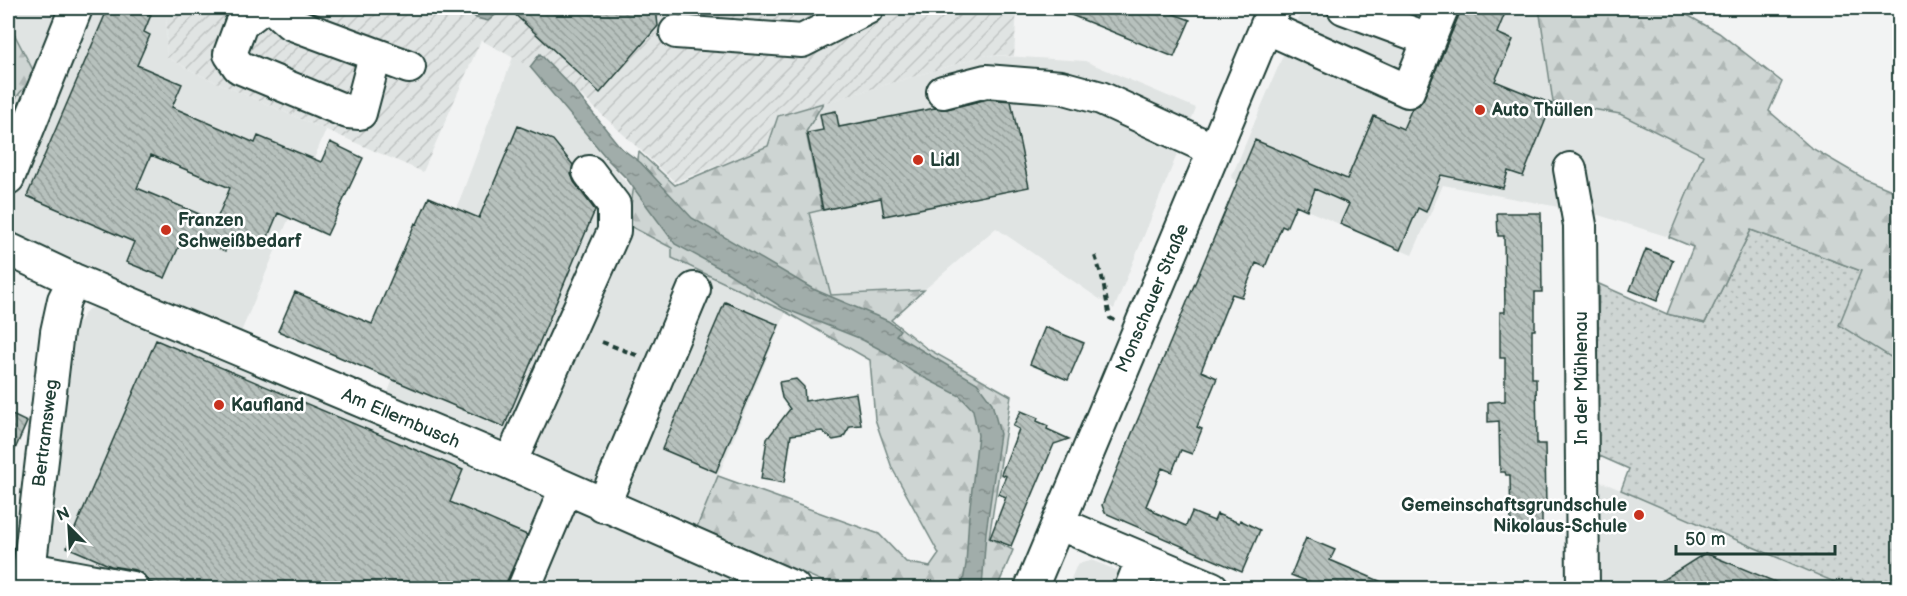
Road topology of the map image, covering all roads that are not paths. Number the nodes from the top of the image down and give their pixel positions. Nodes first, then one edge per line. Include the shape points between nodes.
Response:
1 (76, 8) edge
2 (262, 8) edge
3 (273, 8) edge
4 (867, 8) edge
5 (1343, 8) edge
6 (1442, 8) edge
7 (1270, 17) edge
8 (676, 32) dead end
9 (1428, 39) junction
10 (1320, 51) junction
11 (375, 56) junction
12 (409, 67) dead end
13 (942, 92) dead end
14 (1214, 150) junction
15 (1570, 169) dead end
16 (589, 172) dead end
17 (8, 178) edge
18 (8, 249) edge
19 (74, 280) junction
20 (694, 289) dead end
21 (510, 463) junction
22 (583, 497) junction
23 (1058, 523) junction
24 (1143, 560) junction
25 (28, 578) edge
26 (132, 588) edge
27 (524, 588) edge
28 (541, 588) edge
29 (794, 588) edge
30 (1031, 588) edge
31 (1131, 588) edge
32 (1212, 588) edge
33 (1583, 588) edge

1 - 17 street
2 - 11 street via 241,24 230,54 239,67 348,112 360,112
3 - 11 street via 290,22
4 - 8 street via 802,41
5 - 9 street
5 - 10 street
6 - 9 street
7 - 10 street
7 - 14 street, Monschauer Straße
9 - 10 street via 1408,91
11 - 12 street
13 - 14 street via 986,81 1061,87 1101,98
14 - 23 street, Monschauer Straße
15 - 33 street, In der Mühlenau via 1580,225
16 - 21 street via 614,205 614,231
18 - 19 street, Am Ellernbusch
19 - 21 street, Am Ellernbusch
19 - 25 street, Bertramsweg via 64,300 57,332
20 - 22 street
21 - 22 street, Am Ellernbusch
22 - 27 street
22 - 28 street
22 - 29 street, Am Ellernbusch
23 - 24 street
23 - 30 street, Monschauer Straße
24 - 31 street
24 - 32 street
25 - 26 street

